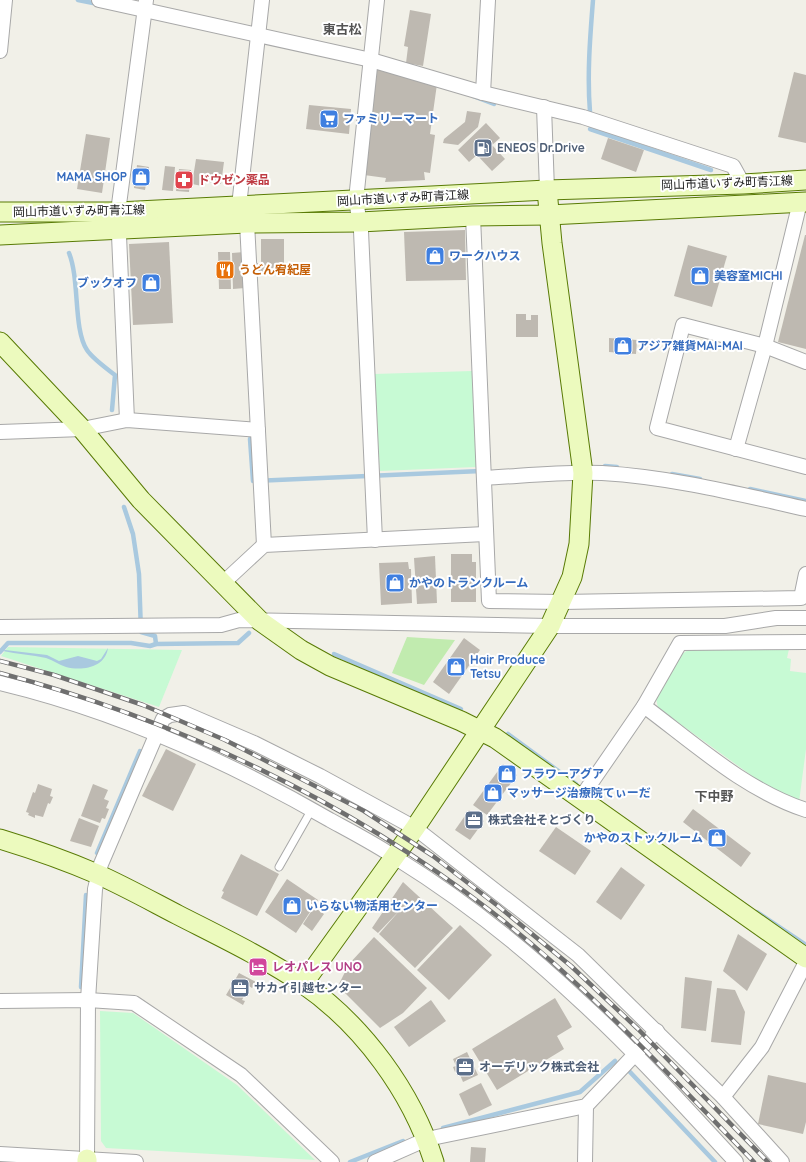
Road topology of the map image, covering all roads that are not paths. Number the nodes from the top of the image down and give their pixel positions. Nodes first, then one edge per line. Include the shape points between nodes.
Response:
1 (5, 0) edge
2 (99, 0) edge
3 (262, 0) edge
4 (378, 0) edge
5 (488, 0) edge
6 (145, 5) edge
7 (258, 35) junction
8 (0, 51) edge
9 (370, 60) junction
10 (483, 93) junction
11 (544, 107) junction
12 (806, 180) edge
13 (743, 184) junction
14 (547, 190) junction
15 (356, 200) junction
16 (803, 202) edge
17 (239, 206) junction
18 (0, 212) edge
19 (549, 215) junction
20 (473, 216) junction
21 (118, 221) junction
22 (360, 222) junction
23 (247, 223) junction
24 (0, 235) edge
25 (0, 342) edge
26 (765, 346) junction
27 (806, 362) edge
28 (127, 420) junction
29 (82, 429) junction
30 (258, 430) junction
31 (0, 432) edge
32 (736, 450) junction
33 (806, 467) edge
34 (484, 473) junction
35 (583, 473) junction
36 (806, 509) edge
37 (485, 534) junction
38 (375, 540) junction
39 (264, 545) junction
40 (806, 574) edge
41 (223, 583) junction
42 (562, 602) junction
43 (806, 618) edge
44 (260, 621) junction
45 (550, 626) junction
46 (0, 627) edge
47 (806, 642) edge
48 (0, 683) edge
49 (644, 706) junction
50 (480, 730) junction
51 (158, 733) junction
52 (584, 793) junction
53 (312, 809) junction
54 (806, 810) edge
55 (415, 828) junction
56 (0, 839) edge
57 (395, 856) junction
58 (280, 867) dead end
59 (98, 874) junction
60 (806, 958) edge
61 (806, 962) edge
62 (303, 984) junction
63 (88, 1000) junction
64 (0, 1001) edge
65 (657, 1031) junction
66 (634, 1054) junction
67 (722, 1097) junction
68 (586, 1106) junction
69 (427, 1139) junction
70 (0, 1154) edge
71 (731, 1160) edge
72 (87, 1161) edge
73 (136, 1162) edge
74 (332, 1162) edge
75 (375, 1162) edge
76 (434, 1162) edge
77 (585, 1162) edge
78 (782, 1162) edge

1 - 8 street
2 - 6 street
3 - 7 street
4 - 9 street
5 - 10 street
6 - 7 street
6 - 21 street
7 - 9 street
7 - 17 street
9 - 10 street
9 - 15 street
10 - 11 street
11 - 13 street via 583,117 733,166
11 - 14 street
12 - 13 street, 岡山市道いずみ町青江線
13 - 14 street, 岡山市道いずみ町青江線
14 - 15 street, 岡山市道いずみ町青江線
14 - 19 street
15 - 17 street, 岡山市道いずみ町青江線
15 - 22 street
16 - 19 street, 岡山市道いずみ町青江線
16 - 26 street
17 - 21 street, 岡山市道いずみ町青江線
18 - 21 street, 岡山市道いずみ町青江線
19 - 20 street, 岡山市道いずみ町青江線
19 - 35 street
20 - 22 street, 岡山市道いずみ町青江線
20 - 34 street
21 - 23 street, 岡山市道いずみ町青江線
21 - 24 street, 岡山市道いずみ町青江線
21 - 28 street
22 - 23 street, 岡山市道いずみ町青江線
22 - 38 street
23 - 30 street
25 - 29 street
26 - 27 street
26 - 32 street
26 - 32 street via 683,325 657,428
28 - 29 street
28 - 30 street
29 - 31 street
29 - 41 street via 142,500
30 - 39 street
32 - 33 street
34 - 35 street
34 - 37 street
35 - 36 street via 684,483
35 - 42 street via 580,544 572,578
37 - 38 street
37 - 42 street via 489,601
38 - 39 street
39 - 41 street
40 - 42 street via 801,598
41 - 44 street
42 - 45 street
43 - 45 street via 776,618 724,626
44 - 45 street
44 - 46 street via 239,620 221,625
44 - 50 street via 301,650 330,666
45 - 50 street
47 - 49 street via 680,643
48 - 51 street via 48,695
49 - 52 street
49 - 54 street via 738,777 783,802
50 - 52 street
50 - 55 street
51 - 53 street via 275,788
51 - 55 street via 163,719 184,713 261,746
51 - 59 street
52 - 60 street
53 - 57 street
53 - 58 lane
55 - 57 street
55 - 65 street via 578,955
56 - 59 street
57 - 62 street
57 - 66 street via 459,900 520,948 580,1000
59 - 62 street via 190,921
59 - 63 street
61 - 67 street via 762,1046
62 - 69 street via 356,1030 382,1062 406,1095
63 - 64 street
63 - 72 street
63 - 74 street via 134,1003 241,1075
65 - 66 street
65 - 67 street
66 - 68 street
66 - 71 street
67 - 78 street
68 - 69 street
68 - 77 street
69 - 75 street
69 - 76 street
70 - 72 street
72 - 73 street

